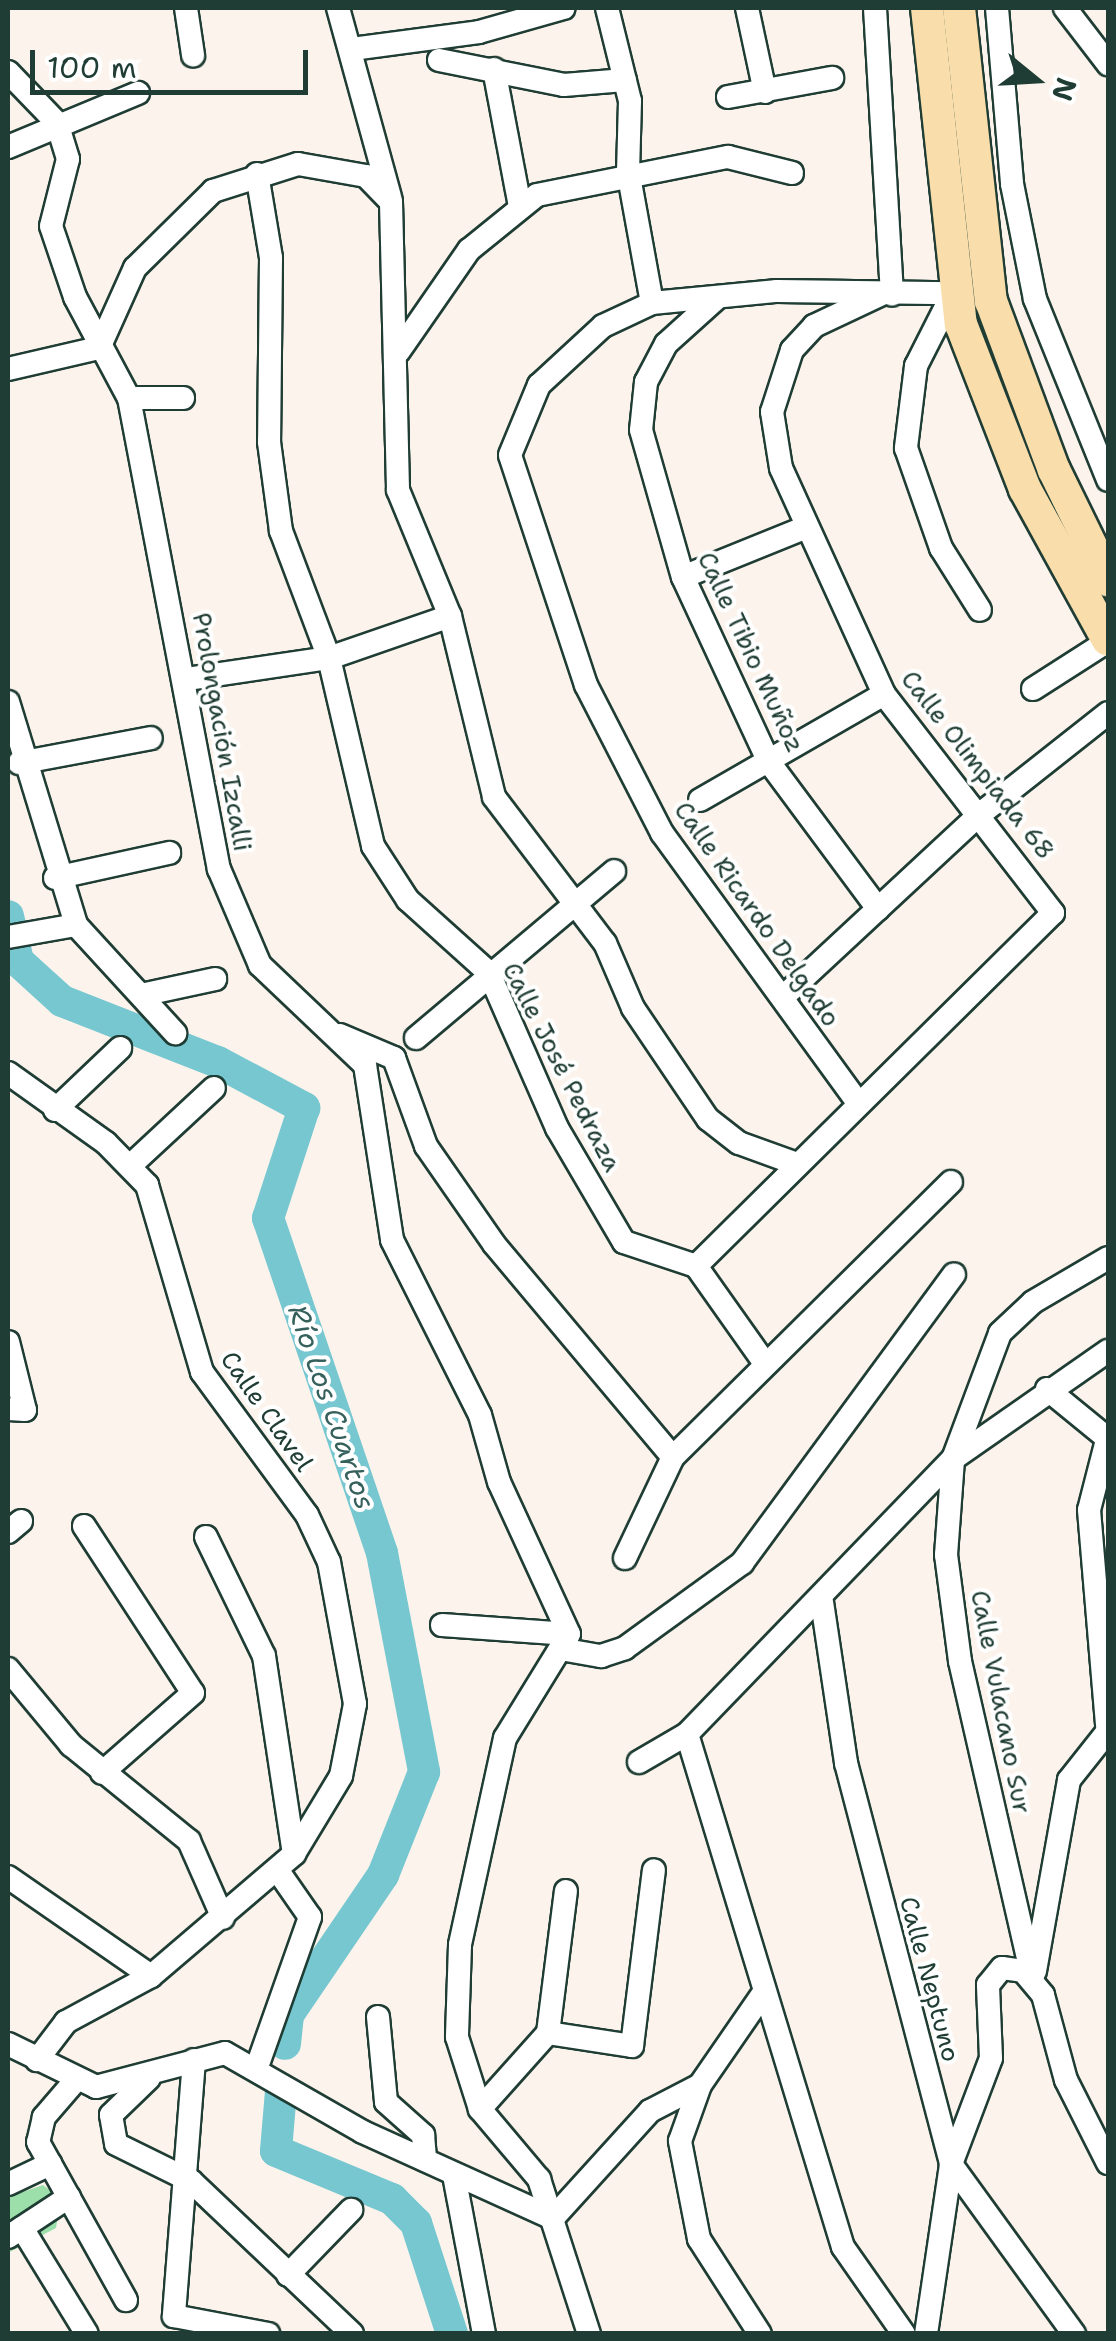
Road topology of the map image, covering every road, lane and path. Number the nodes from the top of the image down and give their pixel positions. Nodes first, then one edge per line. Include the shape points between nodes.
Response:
1 (186, 8) edge
2 (338, 8) edge
3 (472, 8) edge
4 (564, 8) edge
5 (607, 8) edge
6 (747, 8) edge
7 (874, 8) edge
8 (928, 8) edge
9 (959, 8) edge
10 (982, 8) edge
11 (997, 8) edge
12 (1065, 8) edge
13 (479, 32) junction
14 (352, 50) junction
15 (193, 55) dead end
16 (439, 60) dead end
17 (1108, 64) edge
18 (494, 70) junction
19 (8, 72) edge
20 (832, 78) dead end
21 (625, 80) junction
22 (764, 92) junction
23 (138, 93) dead end
24 (728, 97) dead end
25 (970, 109) junction
26 (57, 123) junction
27 (8, 147) edge
28 (628, 171) junction
29 (257, 174) junction
30 (792, 174) dead end
31 (391, 202) junction
32 (520, 207) junction
33 (887, 294) junction
34 (953, 294) junction
35 (718, 297) junction
36 (652, 304) junction
37 (99, 348) junction
38 (399, 351) junction
39 (8, 369) edge
40 (129, 398) junction
41 (183, 398) dead end
42 (1108, 480) edge
43 (802, 529) junction
44 (683, 577) junction
45 (1108, 580) edge
46 (980, 610) dead end
47 (450, 616) junction
48 (1108, 641) edge
49 (330, 658) junction
50 (188, 679) junction
51 (1033, 688) dead end
52 (884, 694) junction
53 (8, 702) edge
54 (1108, 714) edge
55 (150, 738) dead end
56 (19, 762) junction
57 (769, 762) junction
58 (700, 800) dead end
59 (980, 815) junction
60 (168, 853) dead end
61 (614, 872) dead end
62 (54, 878) junction
63 (576, 901) junction
64 (878, 909) junction
65 (76, 925) junction
66 (8, 937) edge
67 (488, 973) junction
68 (214, 979) dead end
69 (140, 996) junction
70 (783, 996) junction
71 (176, 1032) dead end
72 (340, 1036) junction
73 (416, 1038) dead end
74 (120, 1048) dead end
75 (8, 1074) edge
76 (214, 1088) dead end
77 (856, 1100) junction
78 (55, 1110) junction
79 (797, 1164) junction
80 (131, 1165) junction
81 (951, 1182) dead end
82 (1108, 1258) edge
83 (696, 1266) junction
84 (954, 1274) dead end
85 (8, 1342) edge
86 (1108, 1351) edge
87 (764, 1362) junction
88 (1047, 1388) junction
89 (8, 1409) edge
90 (1108, 1437) edge
91 (672, 1457) junction
92 (953, 1459) junction
93 (84, 1526) dead end
94 (206, 1537) dead end
95 (625, 1558) dead end
96 (822, 1602) junction
97 (442, 1625) dead end
98 (567, 1642) junction
99 (10, 1675) edge
100 (1108, 1733) edge
101 (686, 1734) junction
102 (639, 1762) dead end
103 (102, 1773) junction
104 (286, 1862) junction
105 (654, 1870) dead end
106 (8, 1876) edge
107 (566, 1891) dead end
108 (223, 1918) junction
109 (151, 1976) junction
110 (1033, 1980) junction
111 (762, 1995) junction
112 (378, 2017) dead end
113 (548, 2034) junction
114 (8, 2044) edge
115 (36, 2060) junction
116 (194, 2060) junction
117 (258, 2064) junction
118 (156, 2072) junction
119 (76, 2081) junction
120 (700, 2084) junction
121 (480, 2109) junction
122 (425, 2160) junction
123 (1108, 2163) edge
124 (50, 2164) junction
125 (951, 2164) junction
126 (454, 2175) junction
127 (191, 2181) junction
128 (8, 2184) edge
129 (68, 2197) junction
130 (351, 2210) dead end
131 (553, 2218) junction
132 (14, 2232) edge
133 (288, 2275) junction
134 (126, 2300) dead end
135 (345, 2332) edge
136 (756, 2332) edge
137 (87, 2334) edge
138 (268, 2334) edge
139 (487, 2334) edge
140 (589, 2334) edge
141 (904, 2334) edge
142 (926, 2334) edge
143 (1074, 2334) edge

1 - 15 street
2 - 14 street
3 - 13 street
4 - 13 street
5 - 21 street
6 - 22 street
7 - 33 street
8 - 34 highway
9 - 25 highway
10 - 25 highway
11 - 42 street via 1012,184 1035,299
12 - 17 street
13 - 14 street
14 - 31 street
16 - 18 street
18 - 21 street via 564,85
18 - 32 street
19 - 26 street
20 - 22 street
21 - 28 street
22 - 24 street
23 - 26 street
25 - 45 highway via 991,300 1054,470
26 - 27 street
26 - 37 street, Prolongación Izcalli via 68,159 51,226
28 - 30 street via 728,157
28 - 32 street via 570,182
28 - 36 street
29 - 31 street via 333,167 366,176
29 - 37 street via 213,191 162,232
29 - 49 street, Calle José Pedraza via 271,258 269,442 281,531
31 - 38 street
32 - 38 street via 469,250
33 - 34 street, Calle Ricardo Delgado
33 - 35 street, Calle Ricardo Delgado
33 - 43 street, Calle Olimpiada 68 via 814,326 779,378 775,431
34 - 46 street via 916,366 906,448 942,548
34 - 48 highway via 1025,489
35 - 36 street, Calle Ricardo Delgado
35 - 44 street, Calle Tibio Muñoz via 666,344 646,382 640,430
36 - 70 street, Calle Ricardo Delgado via 603,326 539,384 510,455 586,686 662,833
37 - 39 street
37 - 40 street, Prolongación Izcalli
38 - 47 street via 398,490
40 - 41 street
40 - 50 street, Prolongación Izcalli
43 - 44 street
43 - 52 street, Calle Olimpiada 68
44 - 57 street, Calle Tibio Muñoz
47 - 49 street
47 - 63 street via 494,797
48 - 51 street
49 - 50 street
49 - 67 street, Calle José Pedraza via 373,846 408,900
50 - 72 street, Prolongación Izcalli via 219,869 253,949 290,998
52 - 57 street
52 - 59 street, Calle Olimpiada 68
53 - 56 street
54 - 59 street
55 - 56 street
56 - 62 street
57 - 58 street
57 - 64 street, Calle Tibio Muñoz
59 - 64 street
59 - 77 street, Calle Olimpiada 68 via 1050,900 1049,920
60 - 62 street
61 - 63 street
62 - 65 street
63 - 67 street
63 - 79 street via 708,1119 739,1143
64 - 70 street
65 - 66 street
65 - 69 street
67 - 73 street
67 - 83 street, Calle José Pedraza via 557,1128 624,1242
68 - 69 street
69 - 71 street
70 - 77 street, Calle Ricardo Delgado
72 - 91 street via 394,1058 426,1146 494,1244
72 - 98 street, Prolongación Izcalli via 375,1088 392,1240 480,1415 499,1482
74 - 78 street
75 - 78 street, Calle Clavel
76 - 80 street
77 - 79 street
78 - 80 street, Calle Clavel
79 - 83 street
80 - 104 street, Calle Clavel via 147,1185 202,1372 307,1515 353,1660 341,1776
81 - 87 street
82 - 92 street, Calle Vulacano Sur via 1033,1302 1000,1333
83 - 87 street
84 - 98 street via 742,1563 625,1648 602,1656
85 - 89 street via 24,1410
86 - 88 street
87 - 91 street
88 - 90 street
88 - 92 street
90 - 100 street via 1089,1510
91 - 95 street
92 - 96 street
92 - 110 street, Calle Vulacano Sur via 946,1555 960,1661
93 - 103 street via 193,1693
94 - 104 street via 264,1656
96 - 101 street
96 - 125 street, Calle Neptuno via 846,1763
97 - 98 street
98 - 121 street via 505,1738 460,1945 457,2038
99 - 103 street
100 - 110 street via 1069,1780
101 - 102 street
101 - 111 street
103 - 108 street via 190,1841
104 - 108 street, Calle Clavel
104 - 117 street via 310,1917
105 - 113 street via 632,2046
106 - 109 street
107 - 113 street
108 - 109 street, Calle Clavel
109 - 115 street, Calle Clavel via 66,2022
110 - 123 street, Calle Vulacano Sur via 1066,2080
110 - 125 street via 1002,1968 988,1985 992,2058
111 - 120 street
111 - 141 street via 843,2247
112 - 122 street via 386,2102 423,2134
113 - 121 street
114 - 115 street
115 - 119 street
116 - 117 street via 225,2053
116 - 118 street
116 - 127 street
117 - 122 street
118 - 119 street via 115,2086
118 - 127 street via 107,2129 116,2144
119 - 124 street via 44,2117 38,2142
120 - 131 street via 650,2111
120 - 136 street via 680,2141 681,2184 699,2239
121 - 131 street via 540,2179
122 - 126 street
124 - 128 street
124 - 129 street
125 - 142 street
125 - 143 street, Calle Neptuno
126 - 131 street
126 - 139 street
127 - 133 street
127 - 138 street via 174,2316
129 - 132 street
129 - 134 street
130 - 133 street
131 - 140 street
132 - 137 street
133 - 135 street

